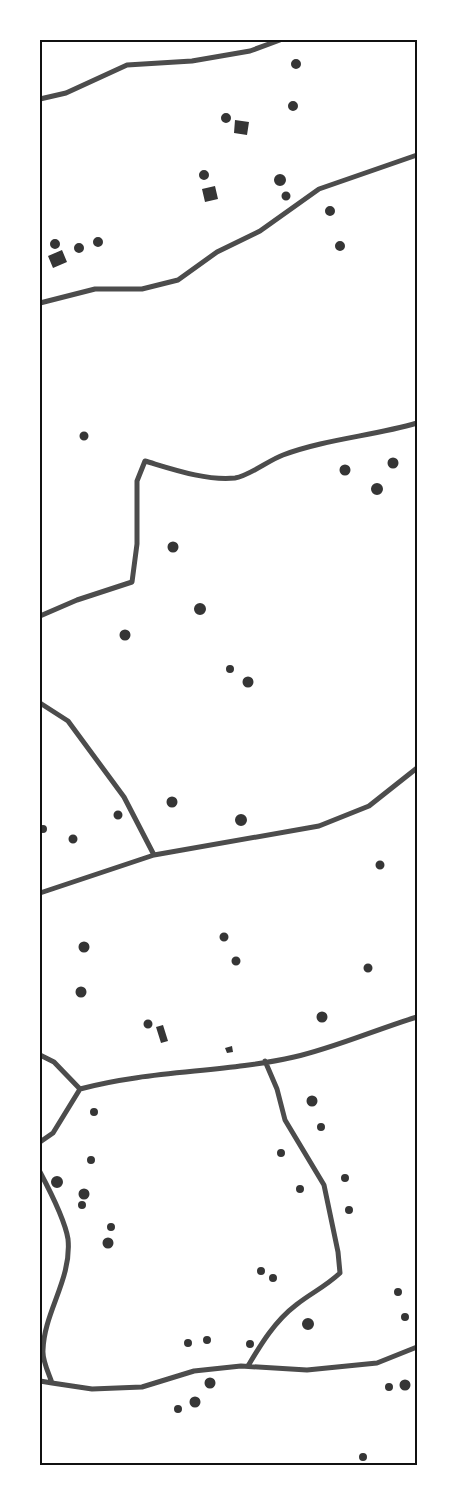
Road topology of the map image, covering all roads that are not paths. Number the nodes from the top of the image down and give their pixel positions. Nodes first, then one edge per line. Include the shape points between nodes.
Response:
1 (280, 40) edge
2 (40, 99) edge
3 (417, 155) edge
4 (40, 303) edge
5 (417, 423) edge
6 (40, 616) edge
7 (40, 703) edge
8 (417, 768) edge
9 (154, 855) junction
10 (40, 893) edge
11 (417, 1017) edge
12 (40, 1055) edge
13 (265, 1061) junction
14 (80, 1089) junction
15 (40, 1142) edge
16 (40, 1172) edge
17 (417, 1347) edge
18 (248, 1366) junction
19 (40, 1381) edge
20 (52, 1383) junction

1 - 2 street via 250,51 192,61 127,65 66,93
3 - 4 street via 319,189 260,232 217,252 178,280 142,289 95,289
5 - 6 street via 326,442 283,455 236,478 193,475 145,461 137,481 137,544 132,582
7 - 9 street via 68,721 124,797
8 - 9 street via 370,806 319,826
9 - 10 street
11 - 13 street via 295,1057
12 - 14 street via 54,1062
13 - 14 street via 114,1080
13 - 18 street via 285,1120 324,1185 340,1273 324,1288 295,1305 266,1336
14 - 15 street via 53,1133
16 - 20 street via 68,1239 65,1275 49,1318 42,1351
17 - 18 street via 377,1363 307,1370
18 - 20 street via 194,1370 142,1387 92,1389
19 - 20 street

